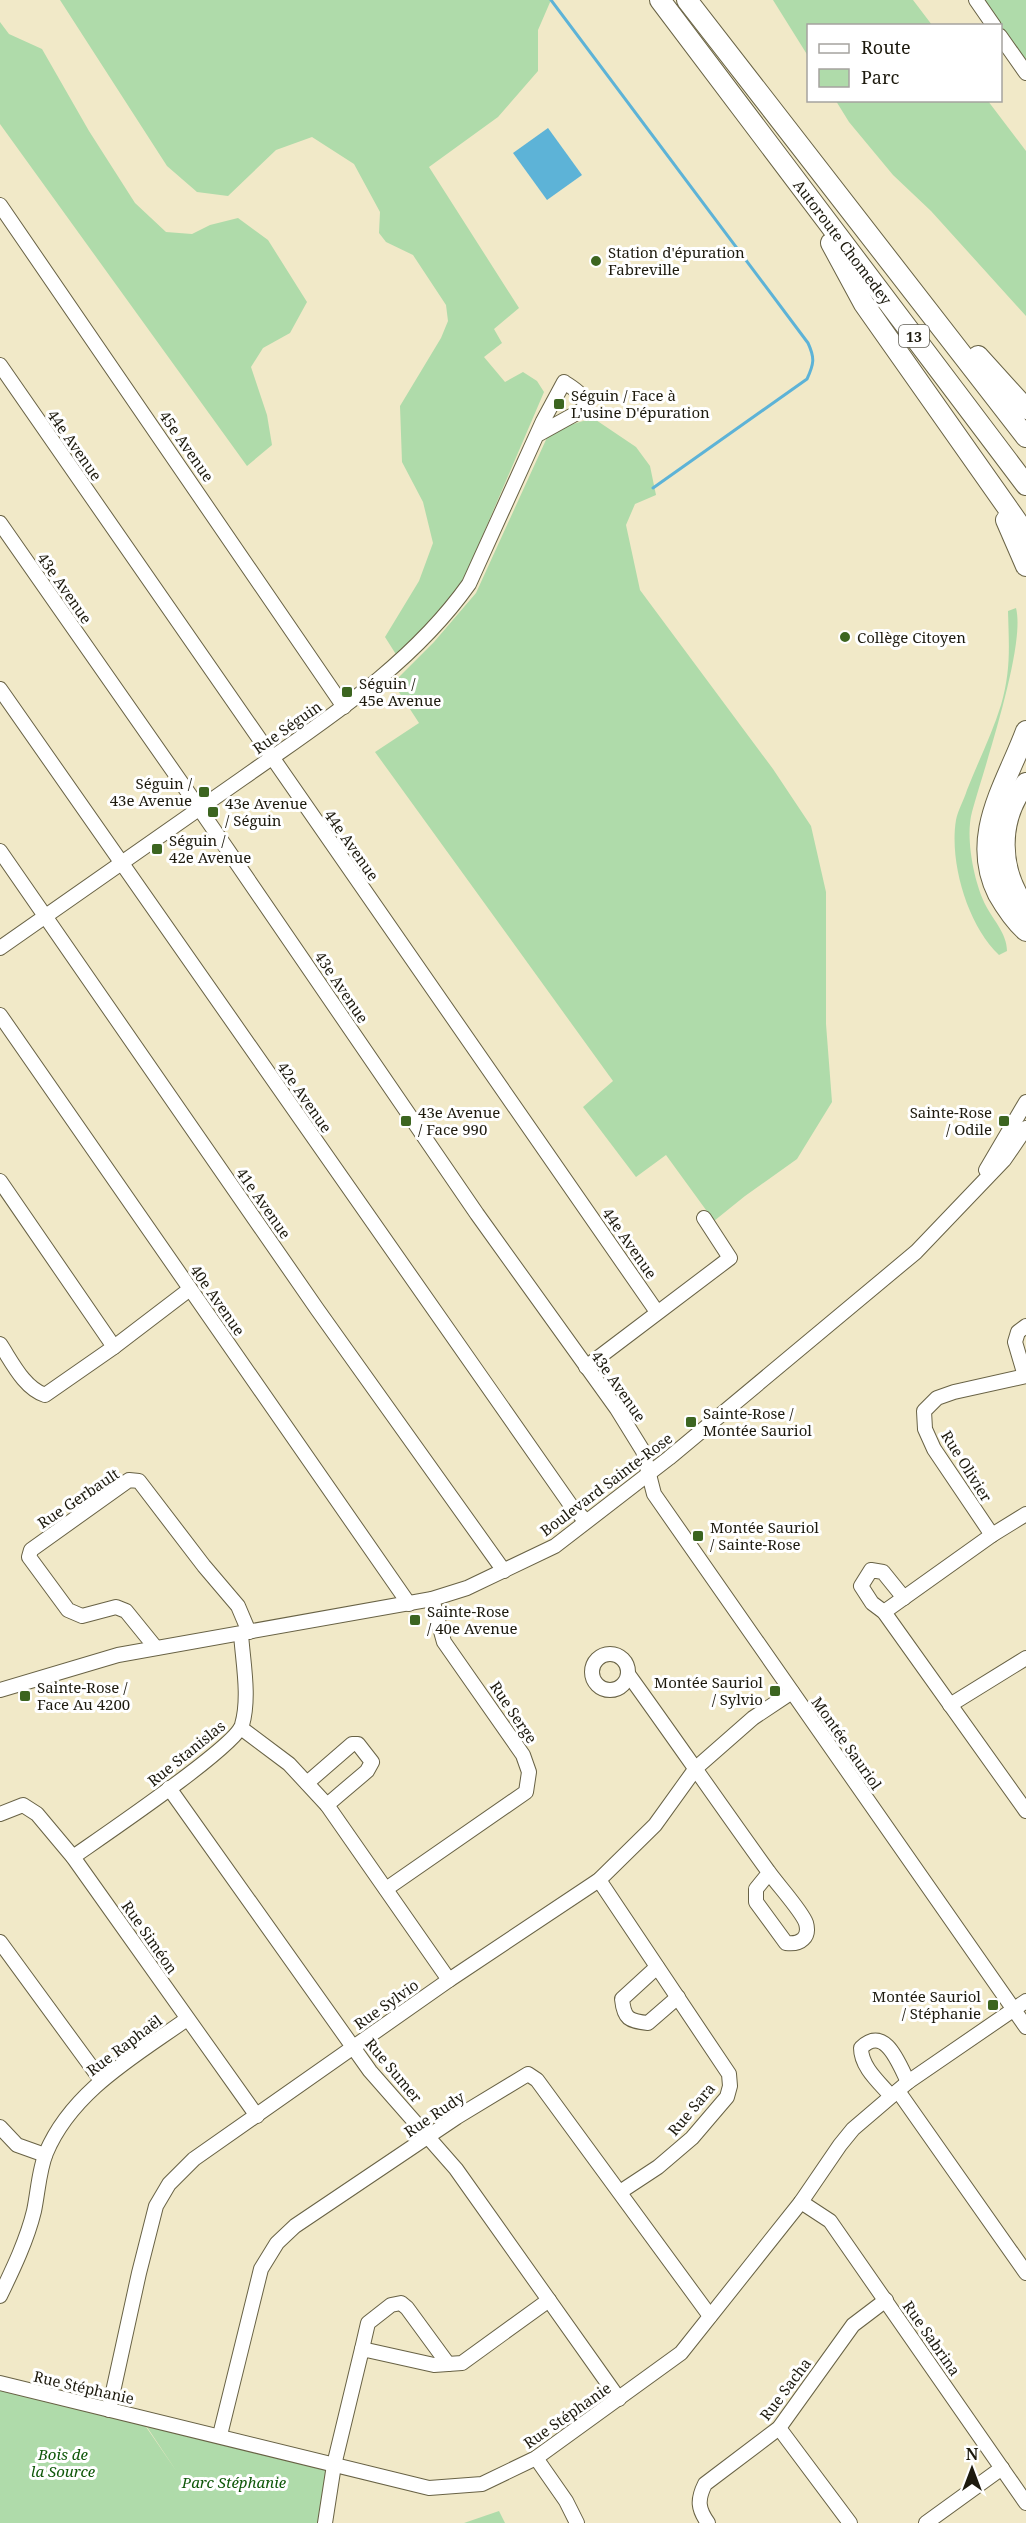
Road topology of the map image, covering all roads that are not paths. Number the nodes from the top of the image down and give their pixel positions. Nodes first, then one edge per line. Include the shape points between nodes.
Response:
1 (660, 0) edge
2 (687, 0) edge
3 (976, 0) edge
4 (993, 24) edge
5 (1002, 39) edge
6 (1026, 73) edge
7 (802, 188) junction
8 (0, 205) edge
9 (879, 247) junction
10 (0, 365) edge
11 (1026, 409) edge
12 (537, 435) junction
13 (1026, 437) edge
14 (991, 484) junction
15 (1026, 485) edge
16 (0, 523) edge
17 (1026, 534) edge
18 (1026, 566) edge
19 (0, 689) edge
20 (344, 707) junction
21 (1026, 731) edge
22 (271, 758) junction
23 (1026, 783) edge
24 (199, 808) junction
25 (0, 851) edge
26 (121, 863) junction
27 (1026, 908) edge
28 (45, 916) junction
29 (1026, 931) edge
30 (0, 948) edge
31 (0, 1016) edge
32 (1026, 1102) edge
33 (1026, 1128) edge
34 (0, 1181) edge
35 (975, 1189) junction
36 (704, 1218) dead end
37 (190, 1289) junction
38 (657, 1312) junction
39 (1026, 1326) edge
40 (0, 1344) edge
41 (114, 1347) junction
42 (586, 1367) junction
43 (1025, 1376) edge
44 (649, 1474) junction
45 (1026, 1514) edge
46 (585, 1521) junction
47 (992, 1535) junction
48 (504, 1571) junction
49 (904, 1598) junction
50 (432, 1599) junction
51 (409, 1604) junction
52 (884, 1612) junction
53 (245, 1633) junction
54 (156, 1648) junction
55 (1026, 1658) edge
56 (628, 1674) dead end
57 (0, 1690) edge
58 (792, 1692) junction
59 (950, 1705) junction
60 (241, 1728) junction
61 (696, 1768) junction
62 (307, 1783) junction
63 (169, 1788) junction
64 (327, 1805) junction
65 (1026, 1811) edge
66 (0, 1814) edge
67 (74, 1857) junction
68 (769, 1873) junction
69 (599, 1880) junction
70 (386, 1889) junction
71 (0, 1942) edge
72 (657, 1966) junction
73 (449, 1980) junction
74 (678, 1997) junction
75 (1026, 2001) edge
76 (1014, 2010) junction
77 (187, 2019) junction
78 (1026, 2027) edge
79 (353, 2047) junction
80 (101, 2080) junction
81 (899, 2090) junction
82 (257, 2116) junction
83 (0, 2127) edge
84 (430, 2138) junction
85 (45, 2155) junction
86 (620, 2192) junction
87 (801, 2202) junction
88 (1026, 2273) edge
89 (0, 2296) edge
90 (549, 2300) junction
91 (886, 2300) junction
92 (710, 2316) junction
93 (362, 2349) junction
94 (448, 2364) junction
95 (0, 2383) edge
96 (619, 2399) junction
97 (109, 2410) junction
98 (779, 2428) junction
99 (220, 2435) junction
100 (536, 2458) junction
101 (334, 2465) junction
102 (1002, 2468) junction
103 (1026, 2503) edge
104 (325, 2523) edge
105 (577, 2523) edge
106 (708, 2523) edge
107 (850, 2523) edge
108 (926, 2523) edge

1 - 7 highway, Autoroute Chomedey / 13
2 - 9 highway, Autoroute Chomedey / 13
3 - 4 street
5 - 6 street
7 - 14 highway via 864,304
7 - 15 highway, Autoroute Chomedey / 13
8 - 20 street, 45e Avenue
9 - 11 highway
9 - 13 highway, Autoroute Chomedey / 13
10 - 22 street, 44e Avenue
12 - 12 street, Rue Séguin via 564,382 579,392 584,409
12 - 20 street, Rue Séguin via 470,584 408,655
14 - 17 highway
14 - 18 highway
16 - 24 street, 43e Avenue
19 - 26 street, 42e Avenue
20 - 22 street, Rue Séguin
21 - 29 highway via 993,807 987,849 996,889
22 - 24 street, Rue Séguin
22 - 38 street, 44e Avenue
23 - 27 highway via 1008,817 1004,846 1011,884
24 - 26 street, Rue Séguin
24 - 42 street, 43e Avenue
25 - 28 street, 41e Avenue
26 - 28 street, Rue Séguin
26 - 46 street, 42e Avenue via 565,1498
28 - 30 street, Rue Séguin
28 - 48 street, 41e Avenue
31 - 37 street, 40e Avenue
32 - 35 street, Boulevard Sainte-Rose
33 - 35 street, Boulevard Sainte-Rose via 1004,1160
34 - 41 street
35 - 44 street, Boulevard Sainte-Rose via 905,1262
36 - 38 street via 730,1258
37 - 41 street
37 - 51 street, 40e Avenue
38 - 42 street
39 - 43 street, Rue Olivier via 1018,1332 1015,1342
40 - 41 street via 28,1383 45,1395
42 - 44 street, 43e Avenue via 643,1451
43 - 47 street, Rue Olivier via 954,1392 937,1398 924,1411 925,1429 934,1449
44 - 46 street, Boulevard Sainte-Rose
44 - 58 street, Montée Sauriol via 654,1494
45 - 47 street
46 - 48 street, Boulevard Sainte-Rose via 555,1546
47 - 49 street
48 - 50 street, Boulevard Sainte-Rose
49 - 52 street
49 - 52 street via 883,1572 871,1570 861,1586 872,1603
50 - 51 street, Boulevard Sainte-Rose
50 - 70 street, Rue Serge via 444,1642 507,1729 530,1772 526,1792
51 - 53 street, Boulevard Sainte-Rose
52 - 59 street
53 - 54 street, Boulevard Sainte-Rose
53 - 54 street, Rue Gerbault via 238,1606 139,1481 129,1480 30,1550 29,1557 68,1610 82,1616 116,1607 126,1611
53 - 60 street, Rue Stanislas via 246,1705
54 - 57 street, Boulevard Sainte-Rose via 118,1655
55 - 59 street
56 - 61 street
58 - 61 street, Rue Sylvio via 753,1719
58 - 76 street, Montée Sauriol
59 - 65 street
60 - 62 street via 289,1764
60 - 63 street, Rue Stanislas
61 - 68 street
61 - 69 street, Rue Sylvio via 655,1825
62 - 64 street
62 - 64 street via 352,1744 358,1744 372,1762 367,1771
63 - 67 street, Rue Stanislas
63 - 79 street, Rue Sumer
64 - 70 street
66 - 67 street, Rue Siméon via 23,1805 37,1814
67 - 77 street, Rue Siméon
68 - 68 street via 756,1889 756,1902 786,1943 794,1944 807,1934 805,1921
69 - 72 street, Rue Sara
69 - 73 street, Rue Sylvio
70 - 73 street
71 - 80 street
72 - 74 street, Rue Sara
72 - 74 street via 622,1999 623,2012 632,2021 648,2023
73 - 79 street, Rue Sylvio
74 - 86 street, Rue Sara via 729,2074 727,2097 692,2138
75 - 76 street, Rue Stéphanie
76 - 78 street, Montée Sauriol
76 - 81 street, Rue Stéphanie
77 - 80 street, Rue Raphaël
77 - 82 street, Rue Siméon
79 - 82 street, Rue Sylvio
79 - 84 street, Rue Sumer
80 - 85 street, Rue Raphaël via 59,2126
81 - 87 street, Rue Stéphanie via 853,2129
81 - 88 street
82 - 97 street, Rue Sylvio via 194,2159 169,2184 156,2206
83 - 85 street via 17,2145
84 - 86 street, Rue Rudy via 528,2074 537,2080
84 - 90 street, Rue Sumer
84 - 99 street, Rue Rudy via 295,2226 277,2243 261,2269
85 - 89 street, Rue Raphaël via 33,2213
86 - 92 street, Rue Rudy
87 - 91 street, Rue Sabrina via 830,2221
87 - 92 street, Rue Stéphanie
90 - 94 street via 462,2363
90 - 96 street, Rue Sumer
91 - 98 street, Rue Sacha via 853,2325
91 - 102 street, Rue Sabrina
92 - 96 street, Rue Stéphanie via 681,2353
93 - 94 street via 434,2365
93 - 94 street via 368,2323 391,2305 401,2303
93 - 101 street
95 - 97 street, Rue Stéphanie
96 - 100 street, Rue Stéphanie
97 - 99 street, Rue Stéphanie
98 - 106 street, Rue Sacha via 705,2484 699,2497 699,2511
98 - 107 street
99 - 101 street, Rue Stéphanie
100 - 101 street, Rue Stéphanie via 482,2484 429,2488
100 - 105 street
101 - 104 street
102 - 103 street, Rue Sabrina
102 - 108 street

